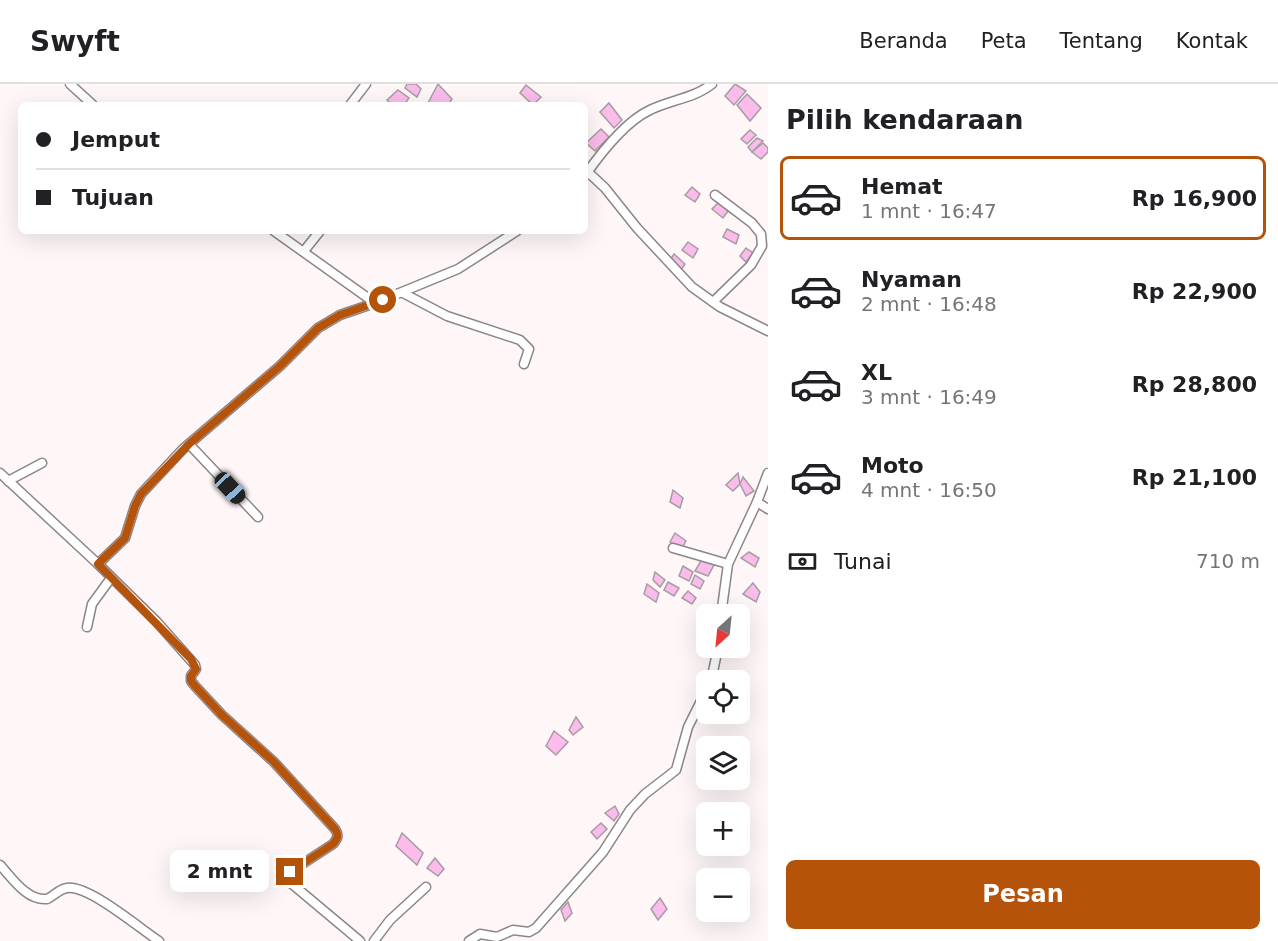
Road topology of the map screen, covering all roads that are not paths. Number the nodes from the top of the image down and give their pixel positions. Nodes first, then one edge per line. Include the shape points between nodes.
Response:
1 (70, 84) edge
2 (366, 84) edge
3 (712, 84) edge
4 (90, 102) edge
5 (352, 102) edge
6 (588, 172) edge
7 (588, 174) edge
8 (715, 195) dead end
9 (278, 234) edge
10 (318, 234) edge
11 (512, 234) edge
12 (304, 251) junction
13 (403, 293) junction
14 (713, 302) junction
15 (375, 303) junction
16 (768, 331) edge
17 (524, 364) dead end
18 (189, 444) junction
19 (42, 463) dead end
20 (0, 473) edge
21 (768, 473) edge
22 (8, 481) junction
23 (757, 502) junction
24 (768, 508) edge
25 (258, 517) dead end
26 (673, 548) dead end
27 (98, 564) junction
28 (728, 564) junction
29 (111, 578) junction
30 (723, 604) edge
31 (87, 627) dead end
32 (696, 712) edge
33 (0, 865) edge
34 (426, 887) dead end
35 (159, 941) edge
36 (360, 941) edge
37 (374, 941) edge
38 (469, 941) edge

1 - 4 street
2 - 5 street
3 - 6 street via 695,95 641,115 607,146
7 - 14 street via 599,181 692,287
8 - 14 street via 752,223 761,234 762,246 751,265
9 - 12 street
10 - 12 street
11 - 13 street via 458,269
12 - 15 street
13 - 15 street
13 - 17 street via 447,316 520,340 530,349
14 - 16 street
15 - 18 street via 340,315 318,328
18 - 25 street
18 - 27 street via 141,494 125,538
19 - 22 street
20 - 22 street
21 - 23 street
22 - 27 street
23 - 24 street
23 - 28 street
26 - 28 street
27 - 29 street
28 - 30 street
29 - 31 street via 92,604
29 - 36 street via 191,659 196,669 191,676 195,686 274,762 335,829 338,839 290,872 286,879
32 - 38 street via 676,770 638,801 603,852 536,928 529,932 513,930 496,937 480,934
33 - 35 street via 33,897 47,899 63,889 78,888
34 - 37 street via 390,920

